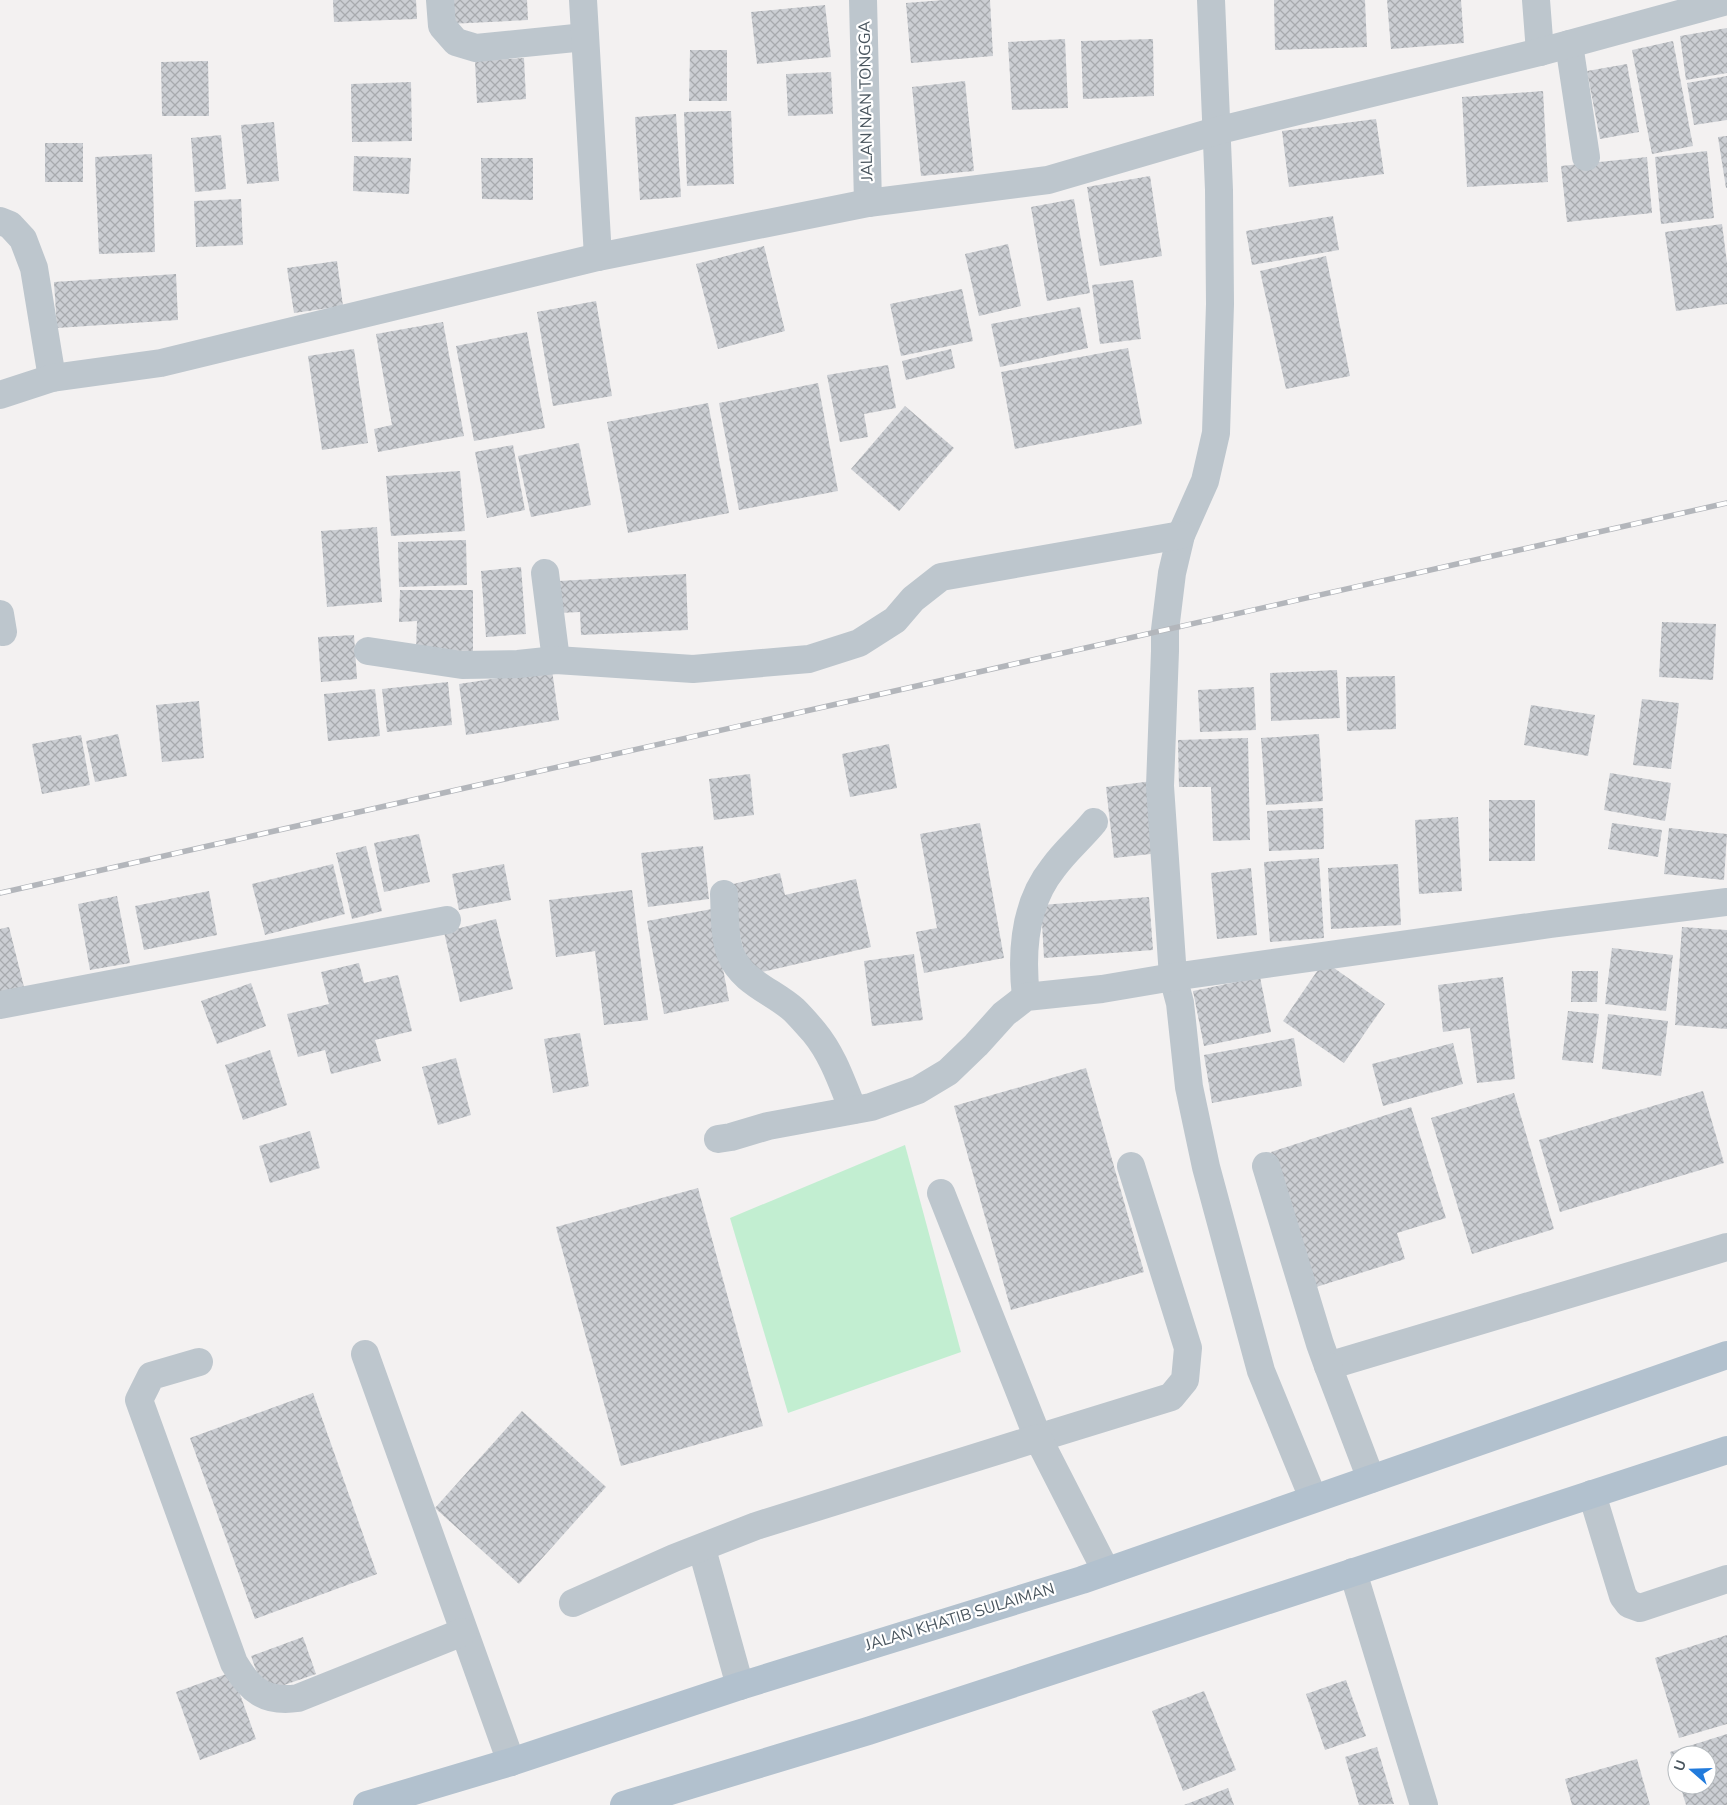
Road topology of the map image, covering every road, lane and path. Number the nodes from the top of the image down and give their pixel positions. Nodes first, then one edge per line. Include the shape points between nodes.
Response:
1 (440, 0) edge
2 (584, 0) edge
3 (864, 0) edge
4 (1211, 0) edge
5 (1536, 0) edge
6 (1727, 1) edge
7 (585, 37) junction
8 (1569, 44) junction
9 (1540, 52) junction
10 (1216, 131) junction
11 (1586, 157) dead end
12 (868, 203) junction
13 (0, 221) edge
14 (598, 257) junction
15 (52, 378) junction
16 (0, 395) edge
17 (1181, 535) junction
18 (545, 573) dead end
19 (368, 651) dead end
20 (556, 660) junction
21 (1094, 822) dead end
22 (724, 894) dead end
23 (1727, 902) edge
24 (448, 920) dead end
25 (1173, 977) junction
26 (1026, 997) junction
27 (0, 1006) edge
28 (853, 1110) junction
29 (718, 1139) dead end
30 (1131, 1166) dead end
31 (1266, 1166) dead end
32 (941, 1193) dead end
33 (1727, 1247) edge
34 (365, 1354) dead end
35 (1727, 1355) edge
36 (199, 1362) dead end
37 (1328, 1366) junction
38 (1038, 1438) junction
39 (1727, 1450) edge
40 (1371, 1479) junction
41 (1592, 1494) junction
42 (1312, 1498) junction
43 (702, 1549) junction
44 (1353, 1572) junction
45 (1094, 1576) junction
46 (1727, 1579) edge
47 (573, 1603) dead end
48 (463, 1632) junction
49 (740, 1686) junction
50 (511, 1762) junction
51 (367, 1805) edge
52 (624, 1805) edge
53 (1424, 1805) edge

1 - 7 street via 442,26 456,42 476,48
2 - 7 street
3 - 12 street, JALAN NAN TONGGA
4 - 10 street
5 - 9 street
6 - 8 street
7 - 14 street
8 - 9 street
8 - 11 street
9 - 10 street
10 - 12 street via 1048,180
10 - 17 street via 1220,304 1216,433 1205,481
12 - 14 street
13 - 15 street via 10,225 23,239 34,268
14 - 15 street via 161,363
15 - 16 street
17 - 20 street via 941,577 913,598 895,620 859,643 809,659 693,669
17 - 25 street via 1172,573 1165,630 1160,786
18 - 20 street
19 - 20 street via 462,665
21 - 26 street via 1052,868 1031,911 1024,946
22 - 28 street via 731,955 751,980 793,1009 814,1032 831,1055
23 - 25 street
24 - 27 street
25 - 26 street
25 - 42 street via 1180,1003 1189,1087 1206,1167 1261,1371
26 - 28 street via 1004,1014 948,1072 918,1090
28 - 29 street
30 - 38 street via 1188,1348 1185,1380 1171,1397
31 - 37 street
32 - 38 street
33 - 37 street
34 - 48 street
35 - 40 main road, JALAN KHATIB SULAIMAN
36 - 48 street via 151,1376 139,1400 234,1663 243,1678 270,1698 298,1698
37 - 40 street
38 - 43 street via 756,1526
38 - 45 street
39 - 41 main road
40 - 42 main road, JALAN KHATIB SULAIMAN
41 - 44 main road
41 - 46 street via 1629,1604 1640,1608
42 - 45 main road, JALAN KHATIB SULAIMAN
43 - 47 street via 674,1558
43 - 49 street
44 - 52 main road via 868,1731
44 - 53 street
45 - 49 main road, JALAN KHATIB SULAIMAN
48 - 50 street
49 - 50 main road, JALAN KHATIB SULAIMAN
50 - 51 main road, JALAN KHATIB SULAIMAN

